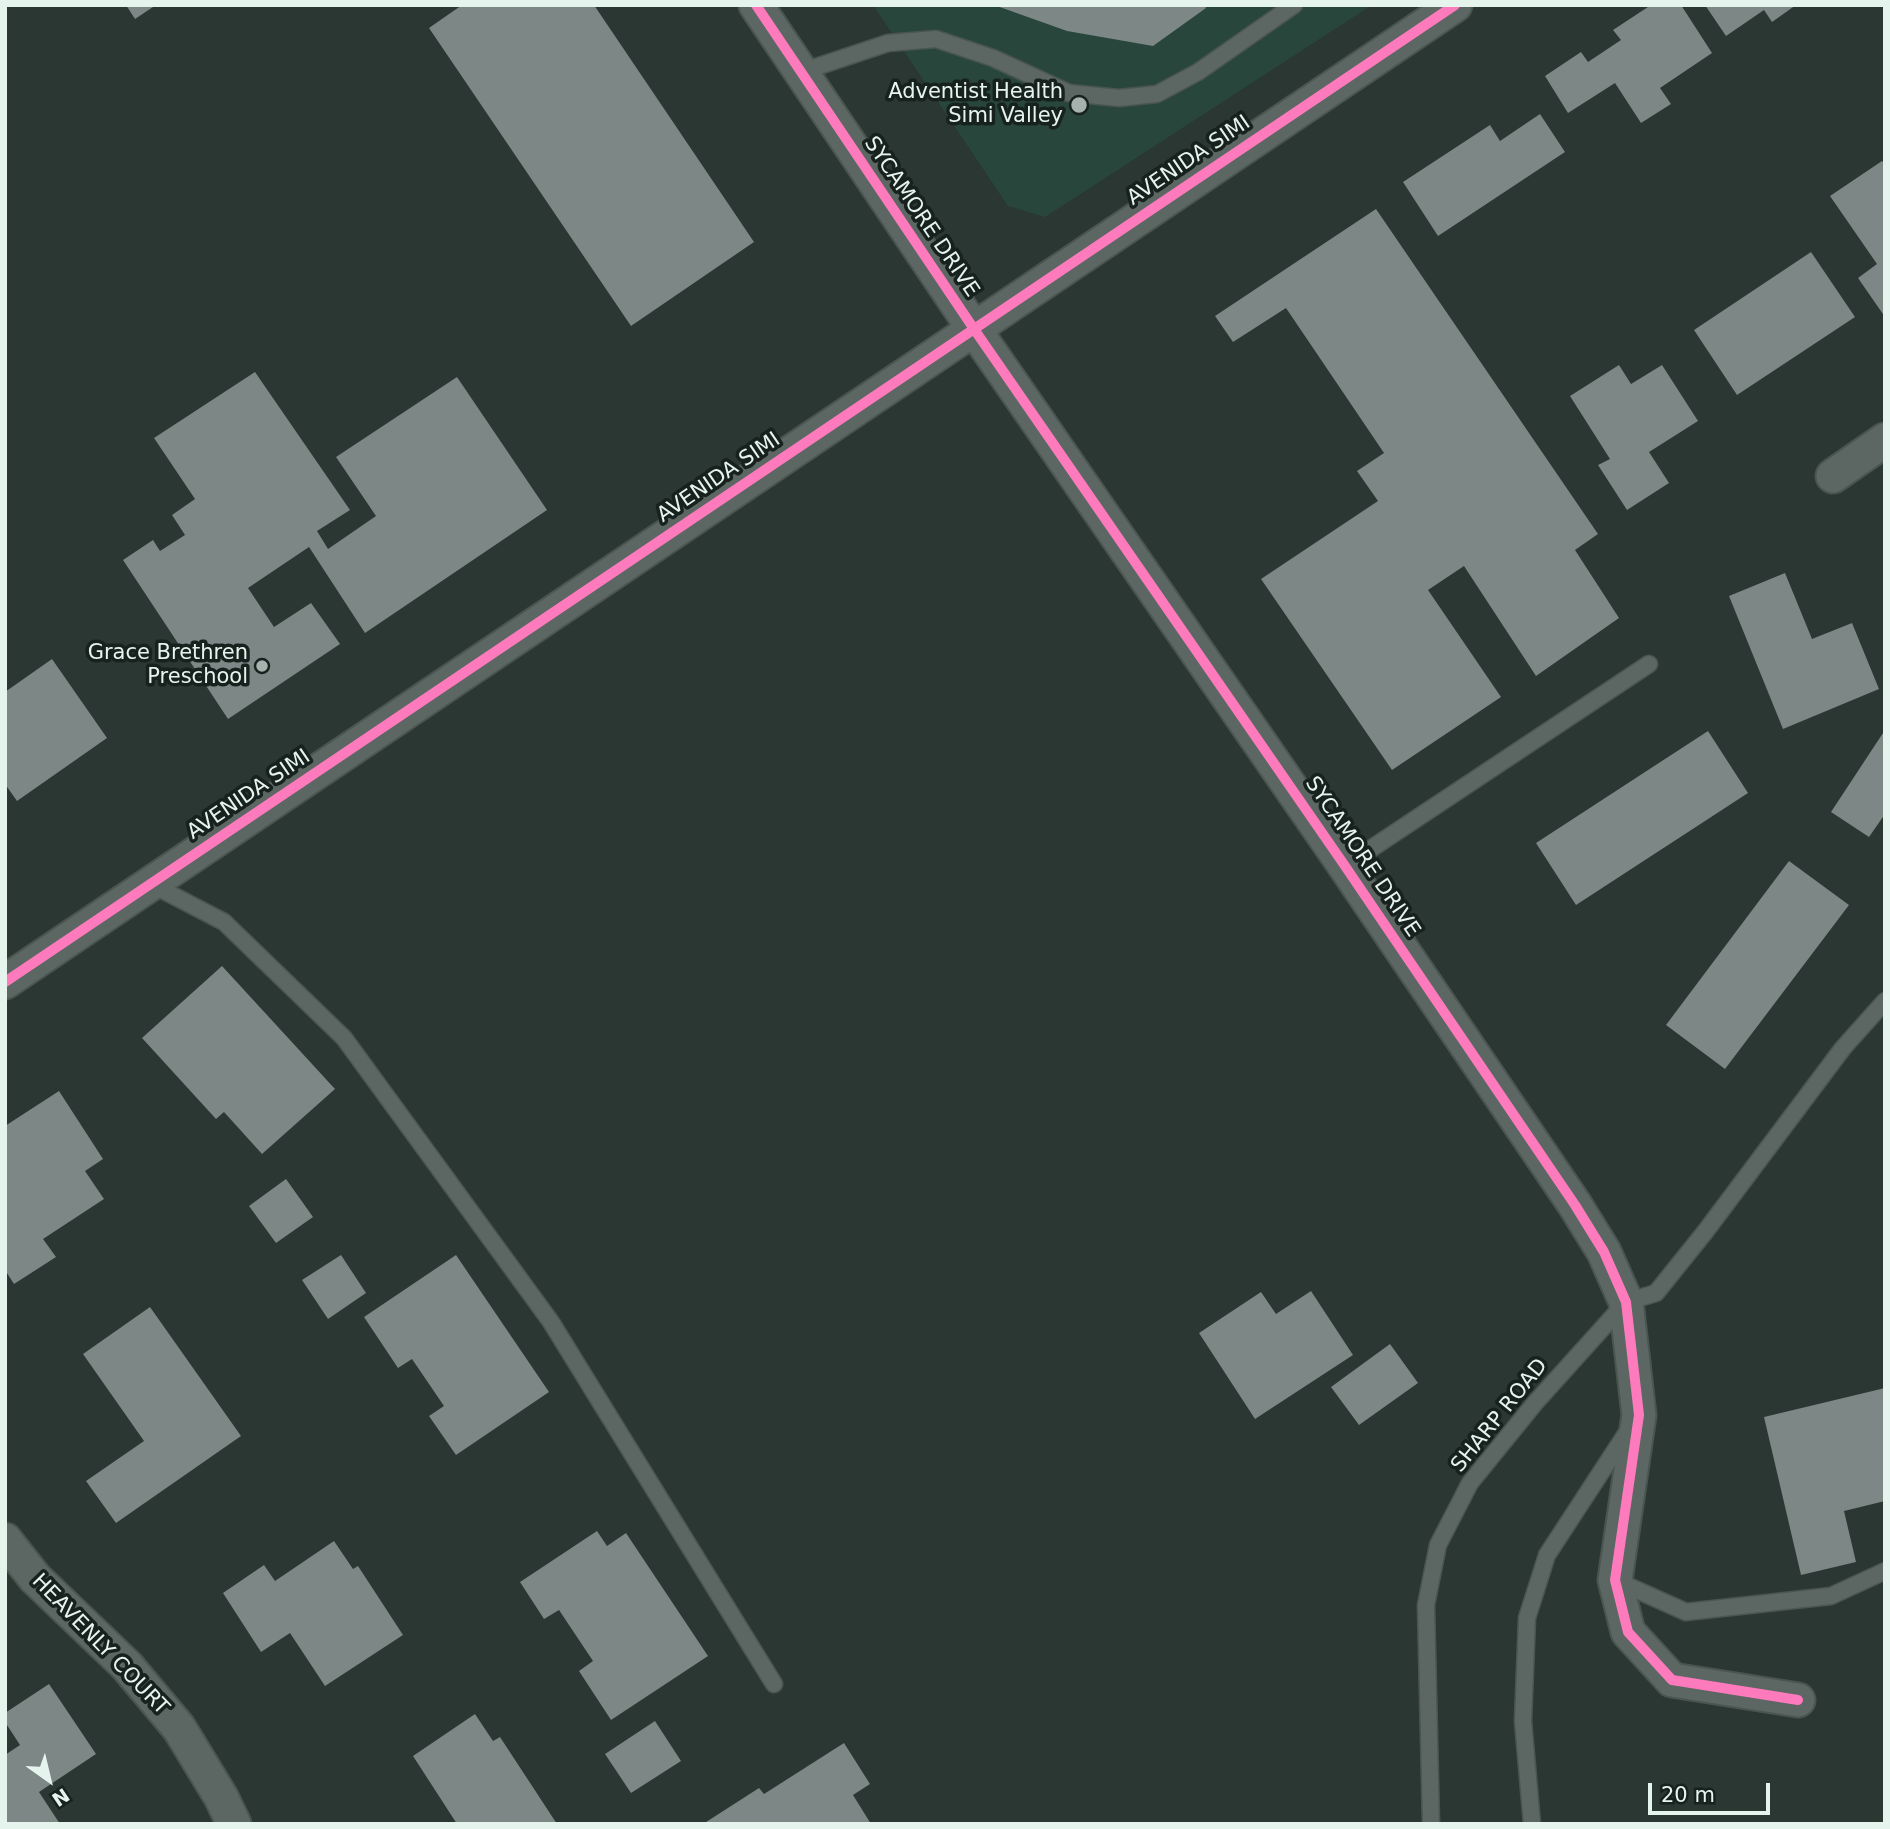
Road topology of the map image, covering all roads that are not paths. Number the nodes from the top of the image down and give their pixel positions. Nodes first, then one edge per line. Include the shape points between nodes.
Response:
1 (755, 5) edge
2 (1294, 5) edge
3 (1455, 5) edge
4 (801, 72) junction
5 (974, 329) junction
6 (1885, 440) edge
7 (1833, 476) dead end
8 (1649, 664) dead end
9 (1345, 866) junction
10 (151, 884) junction
11 (7, 977) edge
12 (1885, 1001) edge
13 (1626, 1302) junction
14 (1639, 1415) junction
15 (5, 1540) edge
16 (1885, 1571) edge
17 (1615, 1580) junction
18 (774, 1684) dead end
19 (1798, 1700) dead end
20 (234, 1824) edge
21 (1431, 1824) edge
22 (1532, 1824) edge

1 - 4 street, SYCAMORE DRIVE
2 - 4 lane via 1198,72 1157,94 1119,98 1069,93 993,58 936,39 888,43
3 - 5 street, AVENIDA SIMI
4 - 5 street, SYCAMORE DRIVE
5 - 9 street, SYCAMORE DRIVE
5 - 10 street, AVENIDA SIMI
6 - 7 street
8 - 9 lane
9 - 13 street, SYCAMORE DRIVE via 1575,1205 1604,1252
10 - 11 street, AVENIDA SIMI
10 - 18 lane via 224,922 344,1038 551,1322
12 - 13 lane via 1843,1048 1657,1293
13 - 14 street, SYCAMORE DRIVE
13 - 21 lane, SHARP ROAD via 1470,1483 1438,1545 1426,1605
14 - 17 street, SYCAMORE DRIVE
14 - 22 lane via 1547,1555 1527,1618 1523,1721
15 - 20 street, HEAVENLY COURT via 35,1578 127,1666 179,1728
16 - 17 lane via 1830,1596 1686,1612
17 - 19 street, SYCAMORE DRIVE via 1628,1632 1672,1680

